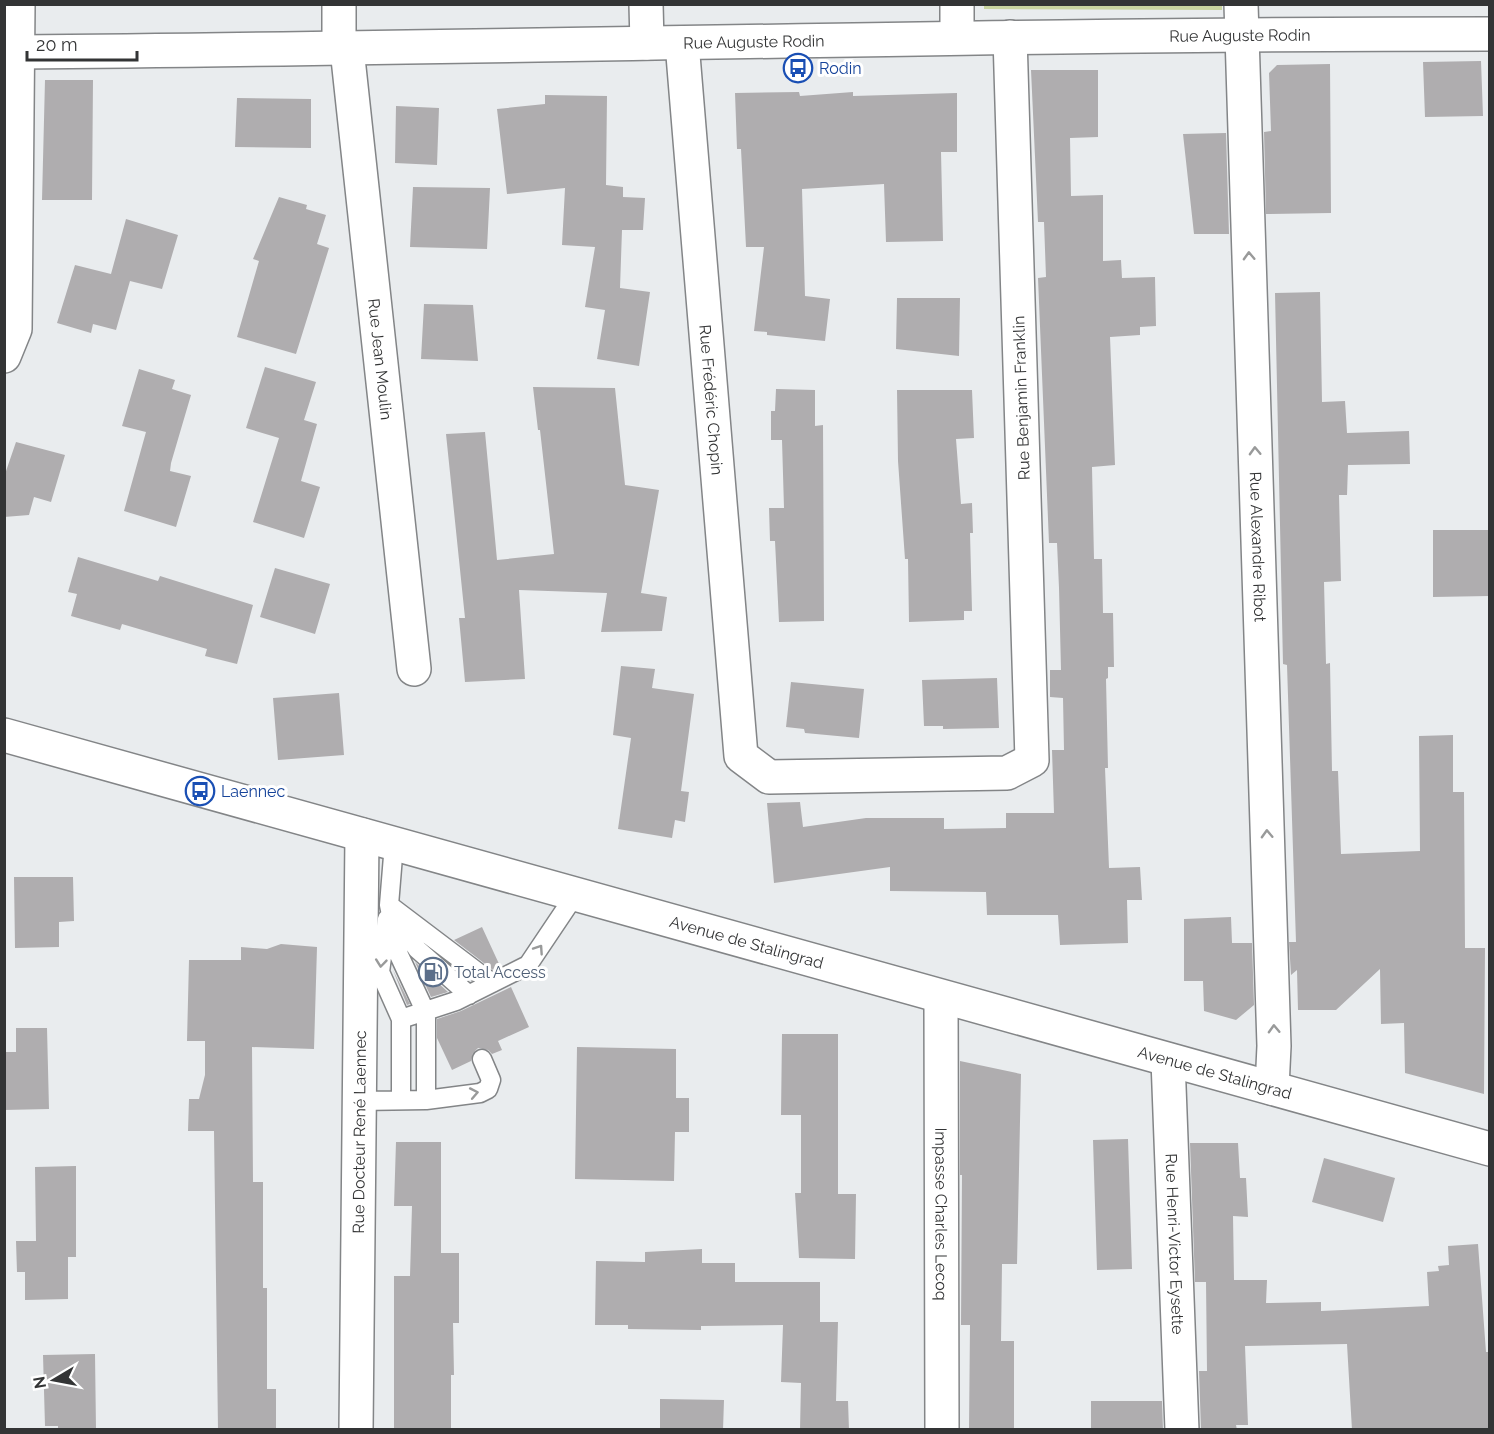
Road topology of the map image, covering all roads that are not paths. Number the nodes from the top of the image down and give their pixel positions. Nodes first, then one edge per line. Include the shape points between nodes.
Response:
1 (18, 4) edge
2 (339, 4) edge
3 (646, 4) edge
4 (957, 4) edge
5 (1242, 19) edge
6 (1490, 34) edge
7 (1010, 36) junction
8 (957, 38) junction
9 (682, 43) junction
10 (646, 44) junction
11 (343, 50) junction
12 (20, 52) junction
13 (4, 356) edge
14 (414, 669) dead end
15 (4, 735) edge
16 (741, 756) joint
17 (362, 835) junction
18 (394, 844) junction
19 (575, 895) junction
20 (389, 905) junction
21 (492, 983) junction
22 (469, 995) junction
23 (941, 998) junction
24 (426, 1013) junction
25 (401, 1019) junction
26 (482, 1059) dead end
27 (1168, 1060) junction
28 (1272, 1088) junction
29 (401, 1100) junction
30 (426, 1100) junction
31 (359, 1101) junction
32 (1490, 1149) edge
33 (356, 1430) edge
34 (942, 1430) edge
35 (1182, 1430) edge

1 - 12 street
2 - 11 street, Rue Jean Moulin
3 - 10 street
4 - 8 street
5 - 6 street, Rue Auguste Rodin
5 - 7 street, Rue Auguste Rodin
28 -> 5 street, Rue Alexandre Ribot via 1274,1046
7 - 8 street, Rue Auguste Rodin
7 - 16 street, Rue Benjamin Franklin via 1032,760 1007,773 769,777
8 - 9 street, Rue Auguste Rodin
9 - 10 street, Rue Auguste Rodin
9 - 16 street, Rue Frédéric Chopin
10 - 11 street, Rue Auguste Rodin
11 - 12 street, Rue Auguste Rodin
11 - 14 street, Rue Jean Moulin
12 - 13 street via 15,328
15 - 17 street, Avenue de Stalingrad
17 - 18 street, Avenue de Stalingrad
17 - 31 street, Rue Docteur René Laennec
18 - 19 street, Avenue de Stalingrad
18 - 20 lane
21 -> 19 lane via 528,965
19 - 23 street, Avenue de Stalingrad
20 - 21 lane
20 - 22 lane via 417,949
20 - 24 lane via 399,955
20 -> 25 lane via 380,972
21 - 22 lane
22 - 24 lane
23 - 27 street, Avenue de Stalingrad
23 - 34 street, Impasse Charles Lecoq
24 - 25 lane
24 - 30 lane
25 - 29 lane
30 -> 26 lane via 488,1089 491,1080
27 - 28 street, Avenue de Stalingrad
27 - 35 street, Rue Henri-Victor Eysette
28 - 32 street, Avenue de Stalingrad
29 - 30 lane
29 - 31 lane
31 - 33 street, Rue Docteur René Laennec

